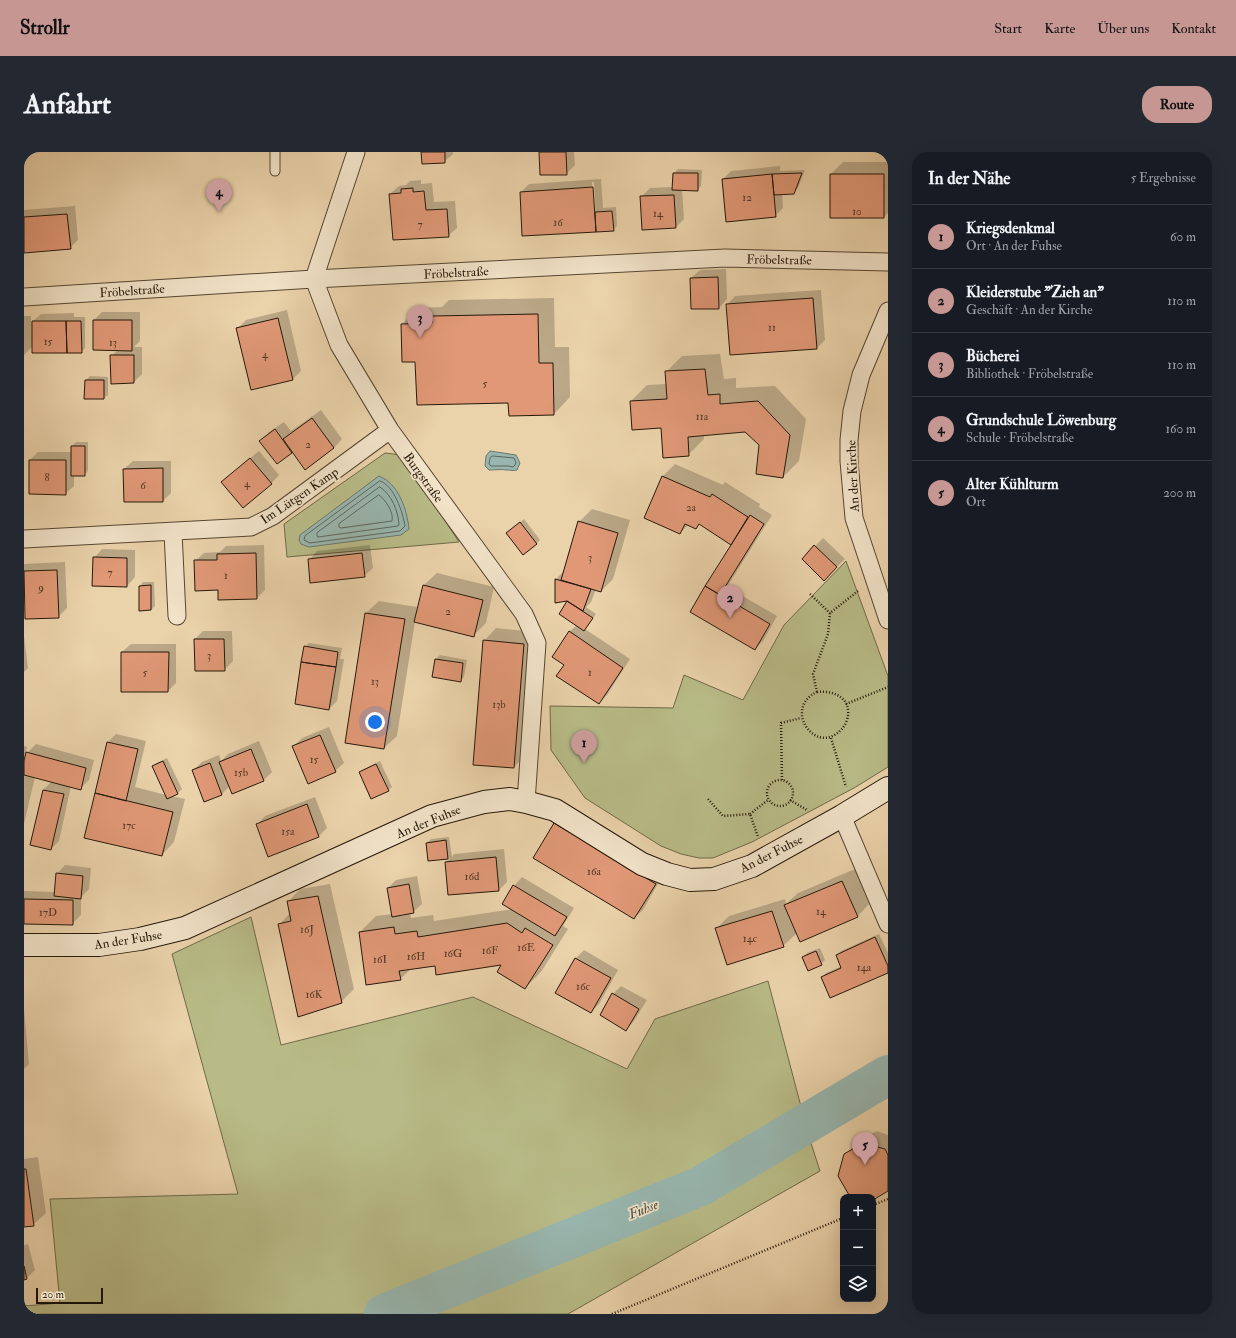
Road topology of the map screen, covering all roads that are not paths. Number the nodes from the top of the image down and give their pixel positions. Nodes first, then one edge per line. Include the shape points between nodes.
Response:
1 (275, 152) edge
2 (356, 152) edge
3 (275, 171) dead end
4 (888, 262) edge
5 (314, 279) junction
6 (24, 297) edge
7 (888, 310) edge
8 (390, 430) junction
9 (173, 532) junction
10 (24, 539) edge
11 (177, 616) dead end
12 (888, 620) edge
13 (888, 788) edge
14 (526, 802) junction
15 (847, 812) junction
16 (888, 924) edge
17 (24, 945) edge

1 - 3 lane
2 - 5 street
4 - 5 street, Fröbelstraße via 725,258
5 - 6 street, Fröbelstraße
5 - 8 street, Burgstraße via 339,345
7 - 12 street, An der Kirche via 861,375 852,411 849,440 854,518
8 - 9 street, Im Lütgen Kamp via 273,516 251,527
8 - 14 street, Burgstraße via 524,614 537,643
9 - 10 street, Im Lütgen Kamp
9 - 11 street
13 - 15 street, An der Fuhse
14 - 15 street, An der Fuhse via 555,810 642,864 690,880 714,879 752,866
14 - 17 street, An der Fuhse via 510,799 484,802 432,816 185,928 140,940 98,945
15 - 16 street

